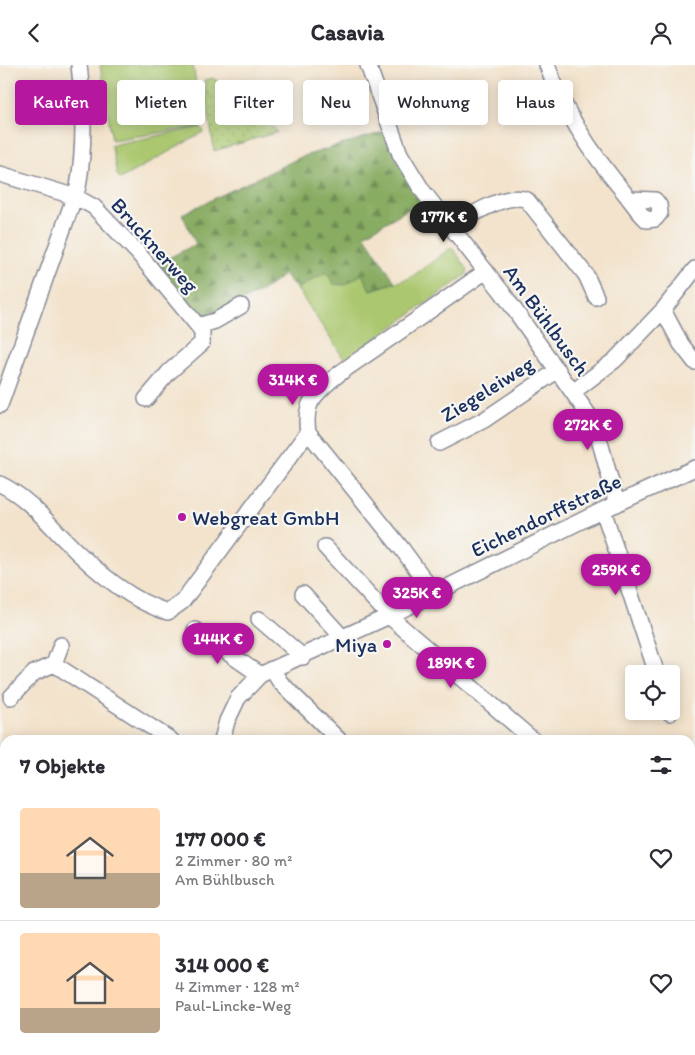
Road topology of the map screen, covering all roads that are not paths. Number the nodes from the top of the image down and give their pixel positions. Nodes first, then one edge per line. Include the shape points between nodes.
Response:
1 (79, 65) edge
2 (368, 65) edge
3 (547, 65) edge
4 (0, 174) edge
5 (76, 197) junction
6 (629, 199) dead end
7 (450, 228) junction
8 (695, 269) edge
9 (486, 271) junction
10 (596, 297) dead end
11 (241, 305) dead end
12 (663, 310) junction
13 (198, 326) junction
14 (695, 362) edge
15 (558, 370) junction
16 (574, 392) junction
17 (1, 398) edge
18 (146, 399) dead end
19 (308, 432) junction
20 (439, 443) dead end
21 (695, 468) edge
22 (0, 485) edge
23 (610, 507) junction
24 (325, 547) dead end
25 (434, 593) junction
26 (303, 595) dead end
27 (389, 616) junction
28 (259, 619) dead end
29 (195, 630) dead end
30 (343, 638) junction
31 (61, 645) dead end
32 (303, 657) junction
33 (54, 664) junction
34 (654, 665) edge
35 (266, 672) junction
36 (11, 697) dead end
37 (162, 735) edge
38 (223, 735) edge
39 (334, 735) edge
40 (527, 735) edge

1 - 5 street via 84,118
2 - 7 street, Am Bühlbusch via 400,154
3 - 6 street via 584,139
4 - 5 street, Brucknerweg
5 - 13 street, Brucknerweg via 94,207 138,253
5 - 17 street
7 - 9 street, Am Bühlbusch
7 - 10 street via 498,202 521,197 527,200 586,275
8 - 12 street
9 - 15 street, Am Bühlbusch
9 - 19 street via 324,387 308,407
11 - 13 street, Brucknerweg via 215,321
12 - 14 street
12 - 16 street via 615,360
13 - 18 street, Brucknerweg via 202,343 169,372
15 - 16 street, Am Bühlbusch
15 - 20 street, Ziegeleiweg via 484,419
16 - 23 street, Am Bühlbusch via 595,425
19 - 22 street via 182,602 168,612 153,607 98,572 30,504 13,490
19 - 25 street
21 - 23 street, Eichendorffstraße
23 - 25 street, Eichendorffstraße
23 - 34 street, Am Bühlbusch
24 - 27 street
25 - 27 street, Eichendorffstraße
26 - 30 street
27 - 30 street, Eichendorffstraße
27 - 40 street
28 - 32 street
29 - 35 street
30 - 32 street, Eichendorffstraße
31 - 33 street
32 - 35 street, Eichendorffstraße
33 - 36 street via 34,673
33 - 37 street
35 - 38 street, Eichendorffstraße via 238,697
35 - 39 street

